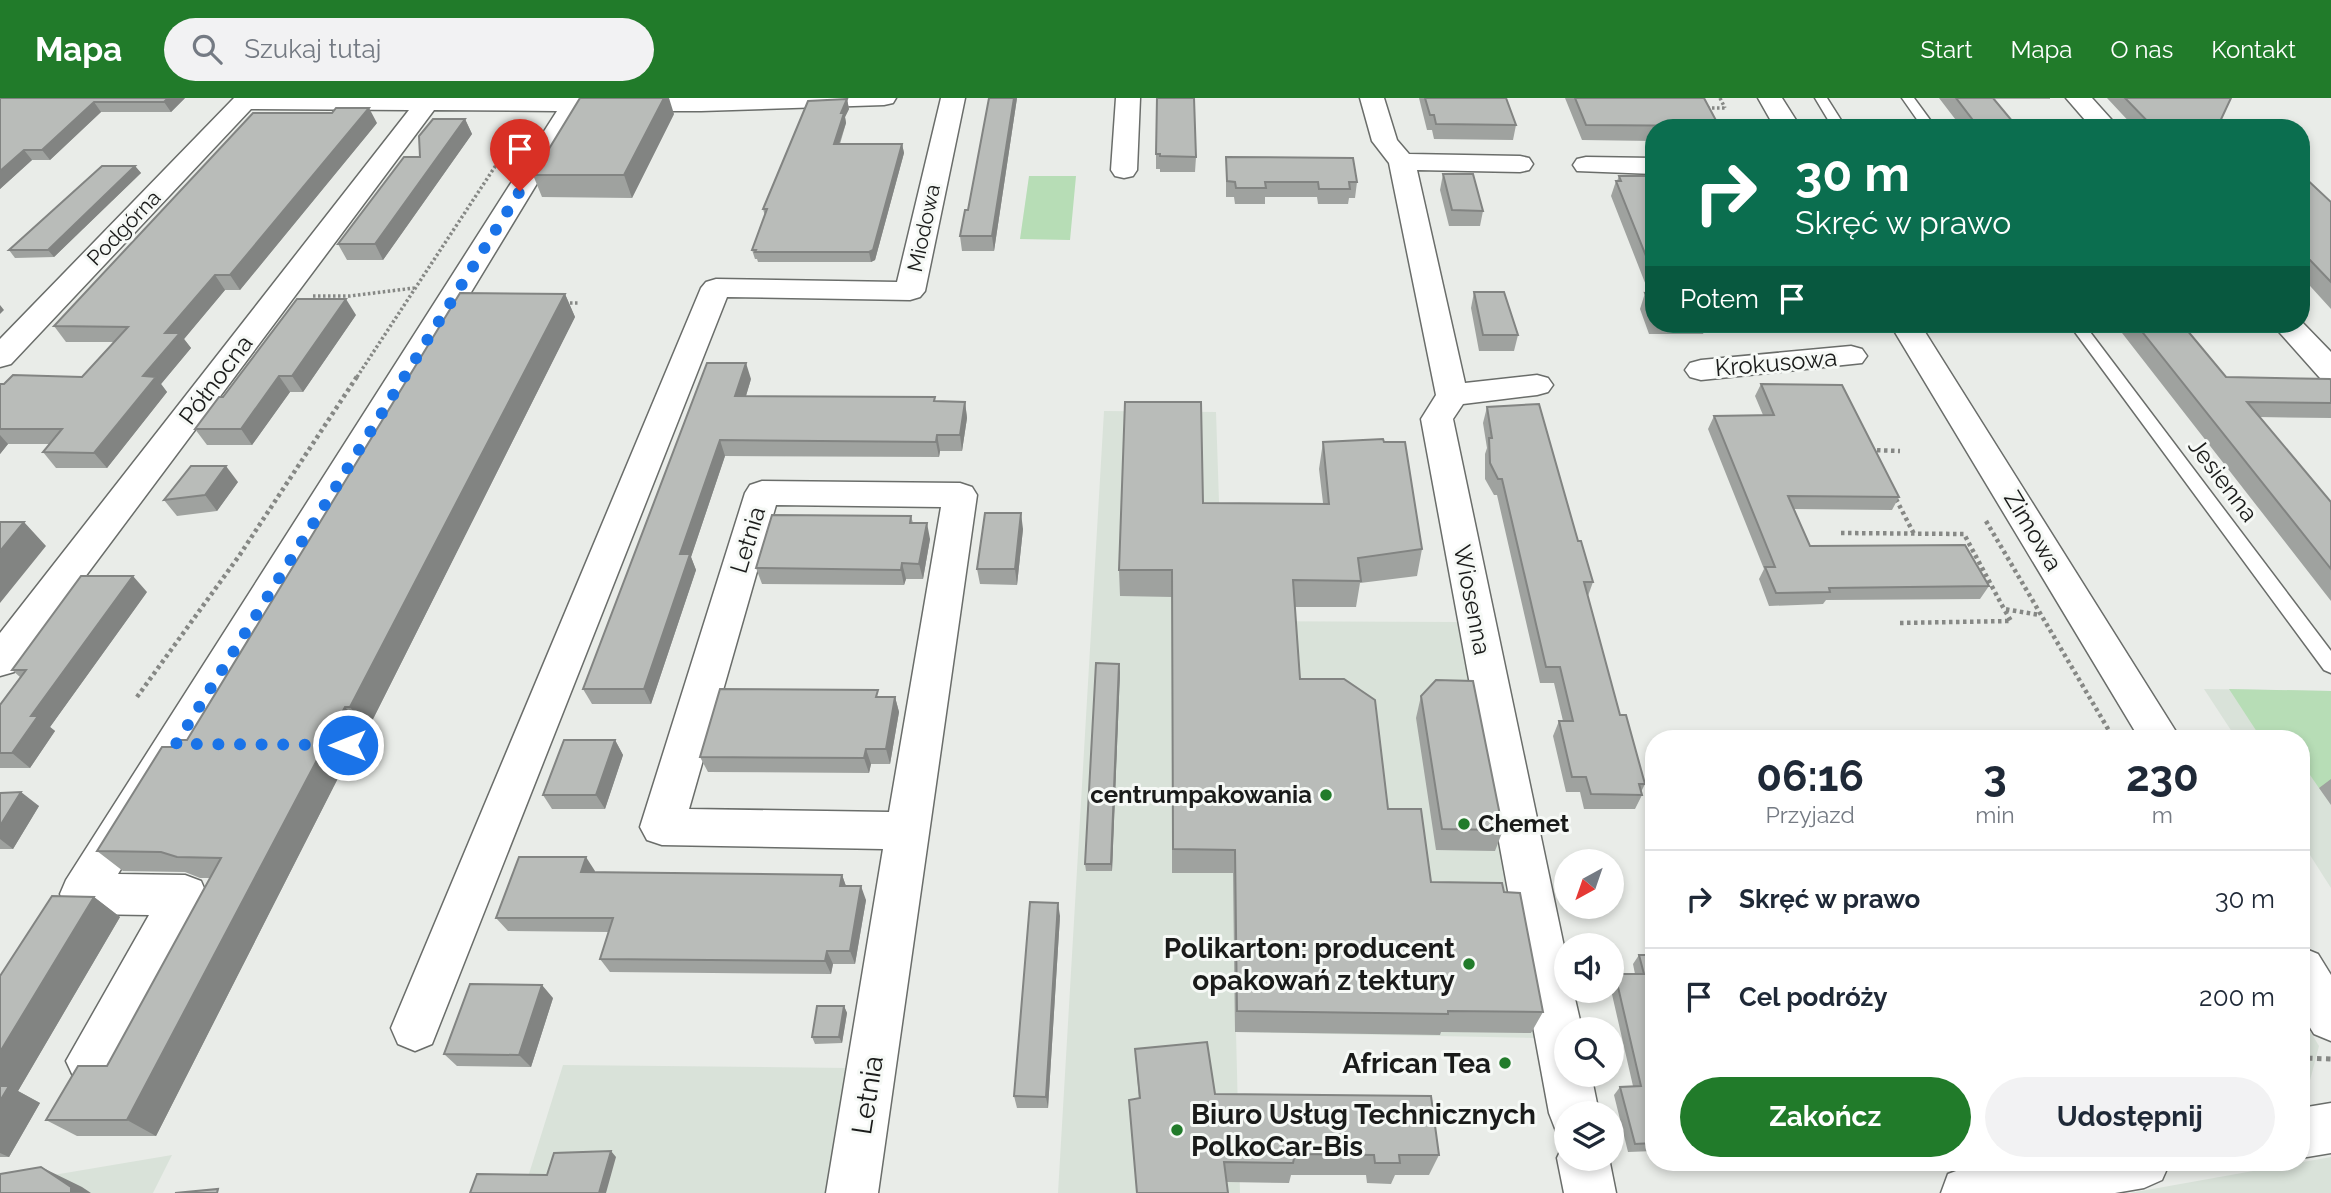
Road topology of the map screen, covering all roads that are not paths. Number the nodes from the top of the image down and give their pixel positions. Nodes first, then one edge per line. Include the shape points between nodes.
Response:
1 (884, 98) edge
2 (953, 98) edge
3 (1128, 98) edge
4 (1372, 98) edge
5 (1770, 98) edge
6 (1821, 98) edge
7 (1908, 98) edge
8 (2078, 98) edge
9 (246, 100) edge
10 (429, 100) edge
11 (789, 100) edge
12 (564, 102) edge
13 (1783, 119) edge
14 (1834, 119) edge
15 (1923, 119) edge
16 (2098, 119) edge
17 (1402, 162) junction
18 (1520, 164) dead end
19 (1586, 165) dead end
20 (1645, 166) edge
21 (1124, 170) dead end
22 (1911, 333) edge
23 (2083, 333) edge
24 (2295, 333) edge
25 (1851, 356) dead end
26 (0, 357) edge
27 (1701, 370) dead end
28 (2331, 372) edge
29 (1537, 385) dead end
30 (1452, 395) junction
31 (0, 661) edge
32 (2331, 665) edge
33 (2155, 730) edge
34 (908, 831) junction
35 (2310, 983) edge
36 (2331, 1017) edge
37 (415, 1028) dead end
38 (91, 1061) dead end
39 (1572, 1101) edge
40 (2331, 1128) edge
41 (2310, 1132) edge
42 (1586, 1171) edge
43 (2093, 1171) edge
44 (852, 1193) edge
45 (1590, 1193) edge
46 (1967, 1193) edge

1 - 11 street
2 - 37 street, Miodowa via 910,292 716,288
3 - 21 street
4 - 17 street via 1385,141
5 - 13 street
6 - 14 lane
7 - 15 lane
8 - 16 street
9 - 10 street
9 - 26 street, Podgórna
10 - 12 street
10 - 31 street, Północna
11 - 12 street
12 - 38 street via 82,894 185,895
17 - 18 street
17 - 30 street
19 - 20 street
22 - 33 street, Zimowa
23 - 32 lane, Jesienna
24 - 28 street
25 - 27 street, Krokusowa
29 - 30 street
30 - 39 street, Wiosenna via 1437,419
34 - 34 street, Letnia via 662,827 762,493 960,495
34 - 44 street, Letnia
35 - 36 street
40 - 41 street
42 - 45 street
43 - 46 street

